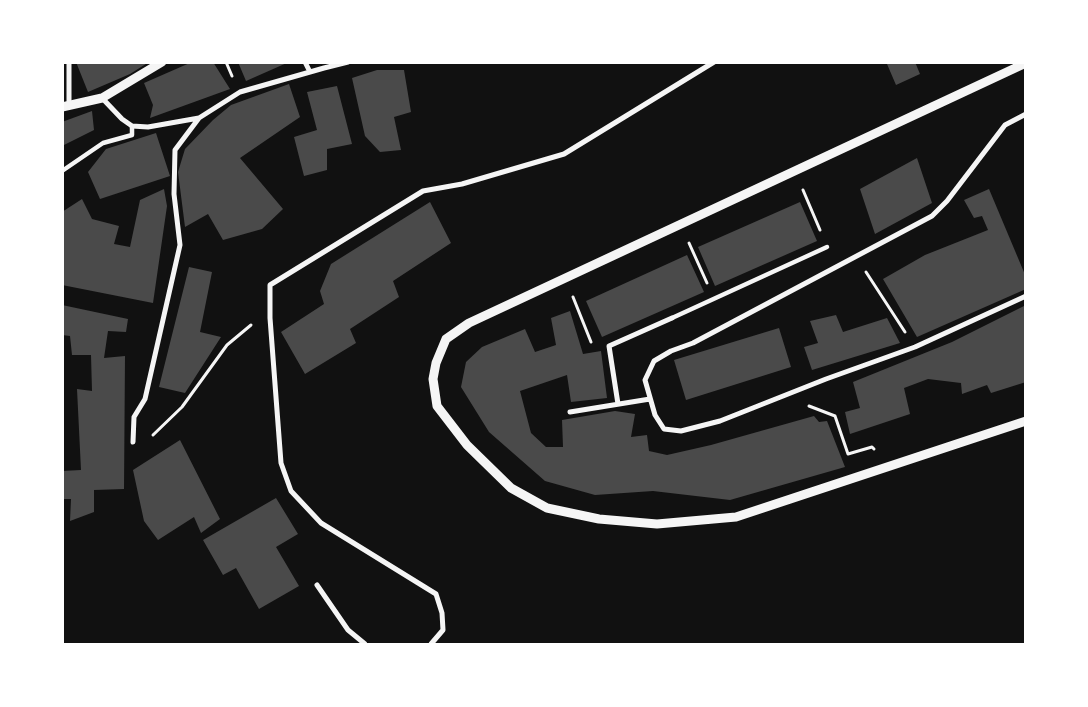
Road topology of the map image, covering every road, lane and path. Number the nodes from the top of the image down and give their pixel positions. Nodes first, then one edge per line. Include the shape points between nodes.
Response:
1 (69, 62) edge
2 (162, 62) edge
3 (305, 62) edge
4 (348, 62) edge
5 (714, 62) edge
6 (1026, 63) edge
7 (310, 72) junction
8 (102, 98) junction
9 (66, 106) edge
10 (1026, 114) edge
11 (199, 118) junction
12 (132, 126) junction
13 (62, 171) edge
14 (794, 171) junction
15 (827, 247) joint
16 (860, 277) dead end
17 (565, 278) junction
18 (1026, 296) edge
19 (270, 318) junction
20 (672, 318) joint
21 (609, 346) junction
22 (915, 347) junction
23 (792, 393) junction
24 (650, 399) junction
25 (618, 404) junction
26 (570, 412) dead end
27 (1026, 421) edge
28 (134, 442) joint
29 (891, 465) junction
30 (317, 585) dead end
31 (364, 644) edge
32 (431, 644) edge

1 - 9 street
2 - 8 street
3 - 7 street
4 - 7 street
5 - 19 street via 564,154 462,184 423,191 270,284
6 - 14 street
7 - 11 street via 240,92
8 - 9 street
8 - 12 street
10 - 24 street via 1005,125 932,216 694,343 654,361 645,380
11 - 12 street via 148,127
11 - 28 street via 176,150 174,194 180,244 145,399 134,417
12 - 13 street via 132,135 103,143
14 - 15 path
14 - 17 street
15 - 20 street
16 - 22 path via 866,272
17 - 21 path via 592,345
17 - 29 street via 469,323 446,339 436,363 433,379 437,406 466,445 511,488 547,508 599,519 657,524 736,517
18 - 22 street
19 - 28 path via 254,322 227,345 182,407 151,436
19 - 32 street via 281,462 291,491 321,523 436,594 443,630
20 - 21 street
21 - 25 street
22 - 23 street
23 - 24 street via 720,421 681,431 664,430
23 - 29 path via 812,408 835,416 848,454 872,446
24 - 25 street
25 - 26 street
27 - 29 street
30 - 31 street via 348,630

